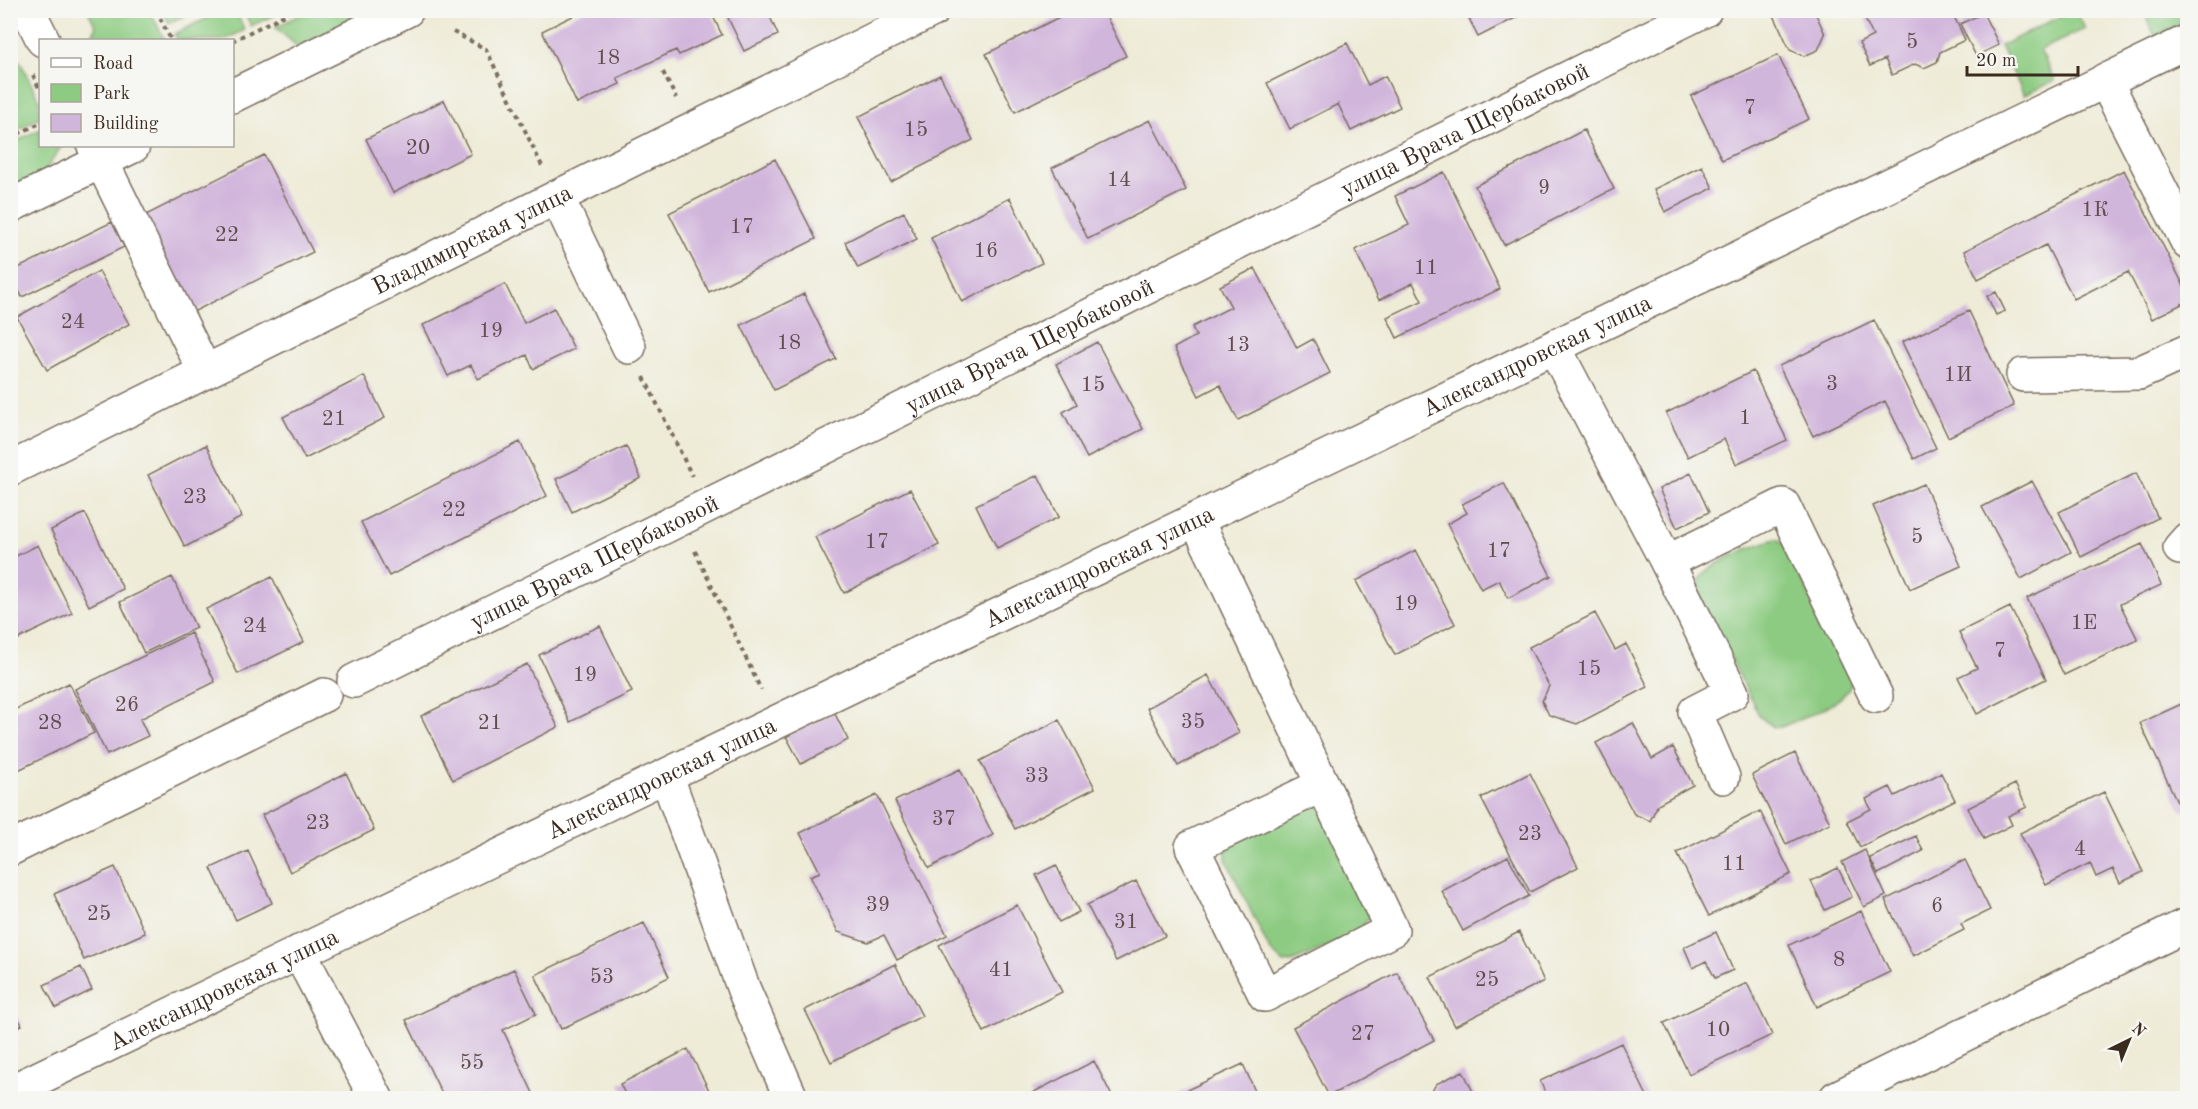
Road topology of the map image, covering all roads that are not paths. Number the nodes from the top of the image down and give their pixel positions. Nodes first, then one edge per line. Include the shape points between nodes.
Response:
1 (28, 10) edge
2 (407, 10) edge
3 (933, 10) edge
4 (1705, 10) edge
5 (42, 39) edge
6 (2187, 41) edge
7 (2105, 80) junction
8 (234, 95) edge
9 (128, 147) edge
10 (98, 153) edge
11 (557, 197) junction
12 (10, 206) edge
13 (2187, 243) edge
14 (629, 347) road end
15 (1554, 347) junction
16 (2187, 351) edge
17 (205, 372) junction
18 (2023, 375) dead end
19 (10, 469) edge
20 (1197, 521) junction
21 (2187, 539) edge
22 (2187, 544) edge
23 (1667, 562) junction
24 (354, 681) dead end
25 (324, 695) dead end
26 (1876, 696) dead end
27 (667, 777) junction
28 (1723, 777) dead end
29 (1323, 785) junction
30 (10, 849) edge
31 (2187, 924) edge
32 (299, 952) junction
33 (10, 1092) edge
34 (376, 1098) edge
35 (791, 1098) edge
36 (1836, 1098) edge

1 - 5 street
2 - 8 street
3 - 11 street, Владимирская улица
4 - 24 street, улица Врача Щербаковой
6 - 7 street, Александровская улица
7 - 13 street
7 - 15 street, Александровская улица
9 - 10 street
10 - 12 street
10 - 17 street
11 - 14 street
11 - 17 street, Владимирская улица
15 - 20 street, Александровская улица
15 - 23 street
16 - 18 street via 2139,373
17 - 19 street, Владимирская улица
20 - 27 street, Александровская улица
20 - 29 street
21 - 22 street via 2180,548
23 - 26 street via 1783,505
23 - 28 street via 1732,693 1695,712
25 - 30 street
27 - 32 street, Александровская улица
27 - 35 street via 744,990
29 - 29 street via 1392,930 1265,995 1192,847
31 - 36 street
32 - 33 street, Александровская улица
32 - 34 street

